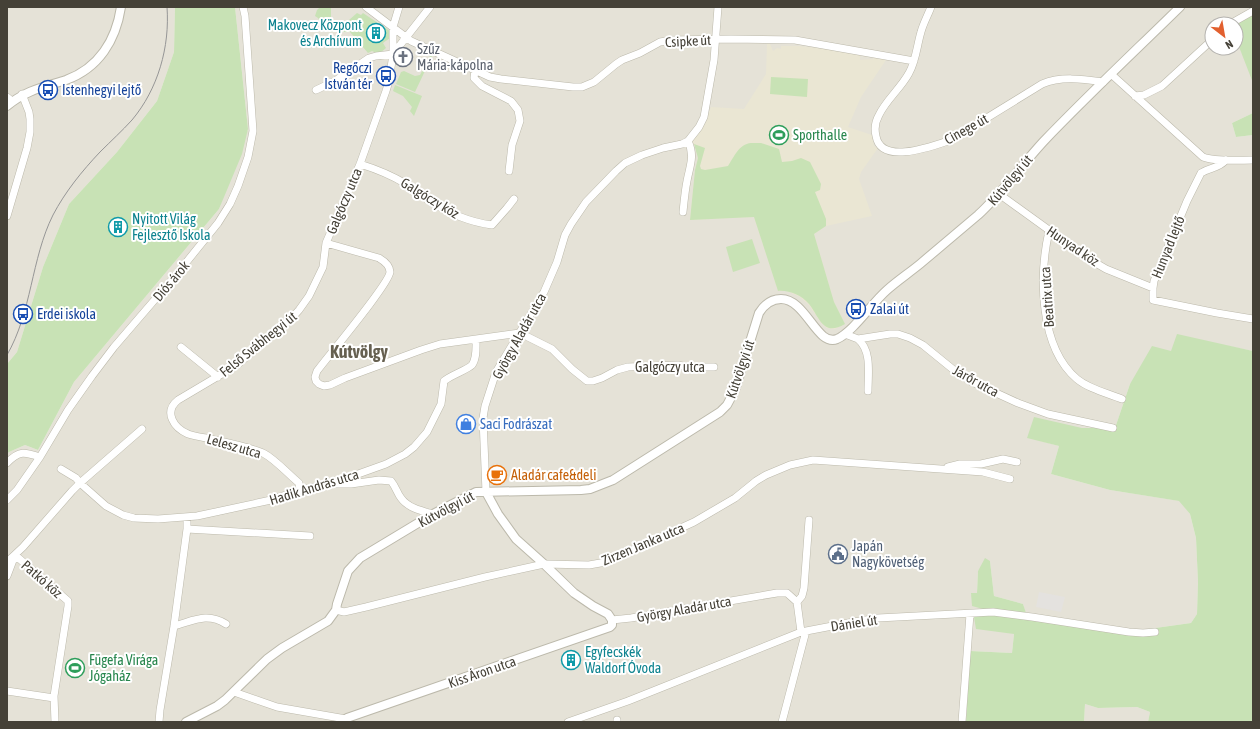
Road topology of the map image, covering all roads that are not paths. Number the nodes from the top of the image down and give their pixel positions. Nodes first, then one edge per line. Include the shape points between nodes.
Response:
1 (120, 7) edge
2 (243, 7) edge
3 (366, 7) edge
4 (399, 7) edge
5 (430, 7) edge
6 (718, 7) edge
7 (931, 7) edge
8 (1180, 7) edge
9 (1253, 11) edge
10 (1244, 16) edge
11 (393, 27) junction
12 (406, 37) junction
13 (715, 39) junction
14 (1204, 47) edge
15 (393, 54) junction
16 (914, 61) junction
17 (475, 70) junction
18 (1111, 74) junction
19 (1103, 82) junction
20 (316, 90) dead end
21 (22, 94) junction
22 (1135, 96) junction
23 (9, 101) edge
24 (688, 141) junction
25 (1226, 160) junction
26 (1253, 160) edge
27 (360, 164) junction
28 (509, 171) dead end
29 (999, 194) junction
30 (514, 199) dead end
31 (684, 212) dead end
32 (7, 216) edge
33 (1049, 231) junction
34 (326, 243) junction
35 (1152, 288) junction
36 (1253, 319) edge
37 (520, 333) junction
38 (845, 334) junction
39 (858, 338) junction
40 (476, 339) junction
41 (181, 347) dead end
42 (714, 367) dead end
43 (218, 377) junction
44 (868, 391) dead end
45 (1122, 399) dead end
46 (174, 404) joint
47 (1113, 428) dead end
48 (142, 429) dead end
49 (40, 457) junction
50 (1017, 462) dead end
51 (7, 463) edge
52 (938, 468) junction
53 (61, 469) dead end
54 (1010, 479) dead end
55 (333, 483) junction
56 (83, 486) junction
57 (297, 491) junction
58 (486, 492) junction
59 (7, 500) edge
60 (433, 514) junction
61 (187, 517) junction
62 (808, 520) dead end
63 (187, 528) junction
64 (310, 536) dead end
65 (15, 555) junction
66 (7, 562) edge
67 (544, 564) junction
68 (7, 576) edge
69 (798, 602) junction
70 (336, 610) junction
71 (970, 614) junction
72 (612, 620) junction
73 (226, 624) dead end
74 (174, 626) junction
75 (803, 631) junction
76 (1156, 632) dead end
77 (7, 692) edge
78 (234, 692) junction
79 (54, 698) junction
80 (346, 721) edge
81 (55, 722) edge
82 (159, 722) edge
83 (186, 722) edge
84 (568, 722) edge
85 (782, 722) edge
86 (962, 722) edge

1 - 21 street via 118,21 106,50 84,72
2 - 49 street, Diós árok via 253,131 248,157 230,204 218,223 92,376
3 - 11 street
4 - 11 street
5 - 12 street
6 - 13 street
7 - 16 street, Cinege út via 921,31
8 - 18 street, Kútvölgyi út
9 - 10 street
11 - 12 street
11 - 15 street
12 - 15 street
12 - 17 street, Csipke út
13 - 16 street, Csipke út via 795,40
13 - 17 street, Csipke út via 660,42 622,60 594,82 582,87 501,79
13 - 24 street via 704,118
14 - 22 street via 1162,86 1144,95
15 - 20 street via 369,58 335,81
15 - 27 street, Galgóczy utca via 389,81
16 - 19 street, Cinege út via 904,82 884,107 875,125 876,140 880,145 897,152 916,150 951,140 1042,84 1063,79
17 - 28 street via 474,78 482,86 511,101 518,110 520,121 512,145
18 - 19 street, Kútvölgyi út
18 - 22 street, Hunyad lejtő
19 - 29 street, Kútvölgyi út via 1028,158
21 - 23 street
21 - 32 street via 29,112 30,132
22 - 25 street, Hunyad lejtő via 1203,157
24 - 31 street via 692,149
24 - 37 street, György Aladár utca via 632,159 616,171 586,202 565,235 550,279
25 - 26 street, Hunyad lejtő
25 - 35 street, Hunyad lejtő via 1221,166 1201,173 1173,232
27 - 30 street, Galgóczy köz via 406,184 444,210 474,222 492,225
27 - 34 street, Galgóczy utca
29 - 33 street, Hunyad köz
29 - 38 street, Kútvölgyi út via 978,215 886,291
33 - 35 street, Hunyad köz via 1100,266
33 - 45 street, Beatrix utca via 1045,250 1044,279 1049,334 1065,366 1077,379 1090,387
34 - 40 street, Galgóczy utca via 379,258 390,271 379,292 317,371 315,377 319,384 330,385 434,346
34 - 43 street, Felső Svábhegyi út via 323,267 299,310 280,329
35 - 36 street, Hunyad lejtő via 1153,300
37 - 40 street, Galgóczy utca
37 - 42 street, Galgóczy utca via 552,348 587,381 602,378 628,367
37 - 58 street, György Aladár utca via 496,372 484,406
38 - 39 street, Járőr utca
38 - 58 street, Kútvölgyi út via 834,340 826,338 794,303 776,299 758,313 735,390 720,412 613,480 596,487 568,491
39 - 44 street via 867,353
39 - 47 street, Járőr utca via 898,334 910,338 924,345 970,381 1018,403 1048,414
40 - 55 street, Hadik András utca via 472,364 444,381 441,404 427,432 414,447 386,464
41 - 43 street
43 - 46 street, Felső Svábhegyi út via 183,396
46 - 57 street, Lelesz utca via 170,413 178,428 190,434 264,453 299,483 300,490
48 - 56 street
49 - 51 street via 24,452
49 - 59 street, Diós árok
50 - 52 street, Zirzen Janka utca via 1004,459
52 - 54 street, Zirzen Janka utca via 983,472
52 - 67 street, Zirzen Janka utca via 813,460 801,462 766,475 735,498 694,522 616,558 589,565
53 - 56 street, Hadik András utca via 76,478
55 - 57 street, Hadik András utca
55 - 60 street via 339,485 391,481 410,507
56 - 61 street, Hadik András utca via 112,510 128,517
56 - 65 street via 72,491
57 - 61 street, Hadik András utca via 271,500
58 - 60 street, Kútvölgyi út via 476,492
58 - 67 street, György Aladár utca via 516,539
60 - 70 street, Kútvölgyi út via 351,566 345,577
61 - 63 street
62 - 69 street via 804,588
63 - 64 street
63 - 74 street
65 - 66 street
65 - 68 street
65 - 79 street, Patkó köz via 68,602
67 - 70 street, Zirzen Janka utca via 344,612
67 - 72 street, György Aladár utca via 574,593 608,614
69 - 72 street, György Aladár utca via 787,593 777,593
69 - 75 street
70 - 78 street, Kútvölgyi út via 328,621 267,659
71 - 75 street, Dániel út via 878,618
71 - 76 street, Dániel út via 993,612 1130,632
71 - 86 street
72 - 80 street, Kiss Áron utca via 610,627
73 - 74 street via 203,617
74 - 82 street
75 - 84 street, Dániel út via 628,701
75 - 85 street
77 - 79 street
78 - 80 street via 277,707
78 - 83 street, Kútvölgyi út via 217,706
79 - 81 street

